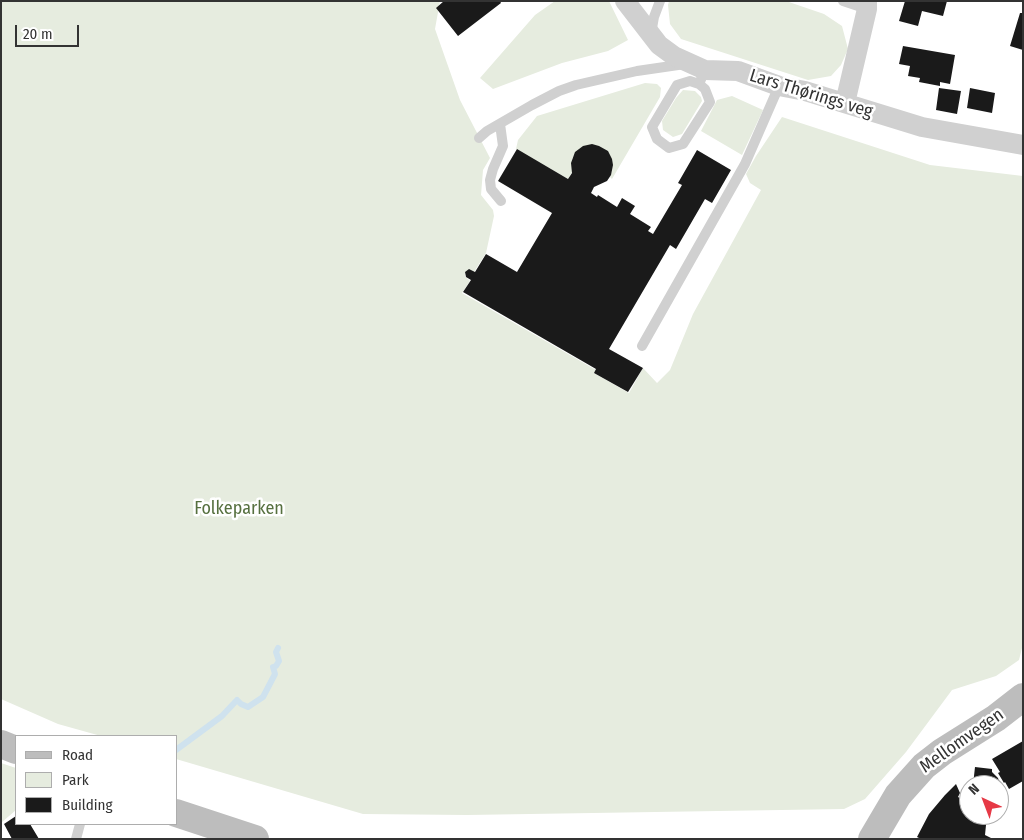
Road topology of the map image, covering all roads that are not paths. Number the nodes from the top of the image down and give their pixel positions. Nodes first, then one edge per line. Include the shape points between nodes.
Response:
1 (625, 1) edge
2 (660, 1) edge
3 (842, 1) edge
4 (867, 5) edge
5 (651, 35) junction
6 (698, 73) junction
7 (779, 86) junction
8 (845, 103) junction
9 (500, 124) junction
10 (479, 138) dead end
11 (1023, 145) edge
12 (501, 201) dead end
13 (642, 346) dead end
14 (1023, 697) edge
15 (1, 744) edge
16 (15, 750) edge
17 (178, 814) edge
18 (80, 825) edge
19 (76, 839) edge
20 (255, 839) edge
21 (872, 839) edge

1 - 5 street
2 - 5 lane
3 - 4 lane
4 - 8 street
5 - 6 street via 659,45
6 - 6 lane via 710,102 683,144 669,148 657,139 652,127 678,85 690,81
6 - 7 street, Lars Thørings veg via 738,71
6 - 9 lane via 637,71 576,85
7 - 8 street, Lars Thørings veg
7 - 13 lane via 744,164
8 - 11 street, Lars Thørings veg via 922,127
9 - 10 lane
9 - 12 lane via 503,146 490,180 491,189
14 - 21 street, Mellomvegen via 924,766 898,795
15 - 16 street
17 - 20 street
18 - 19 lane

